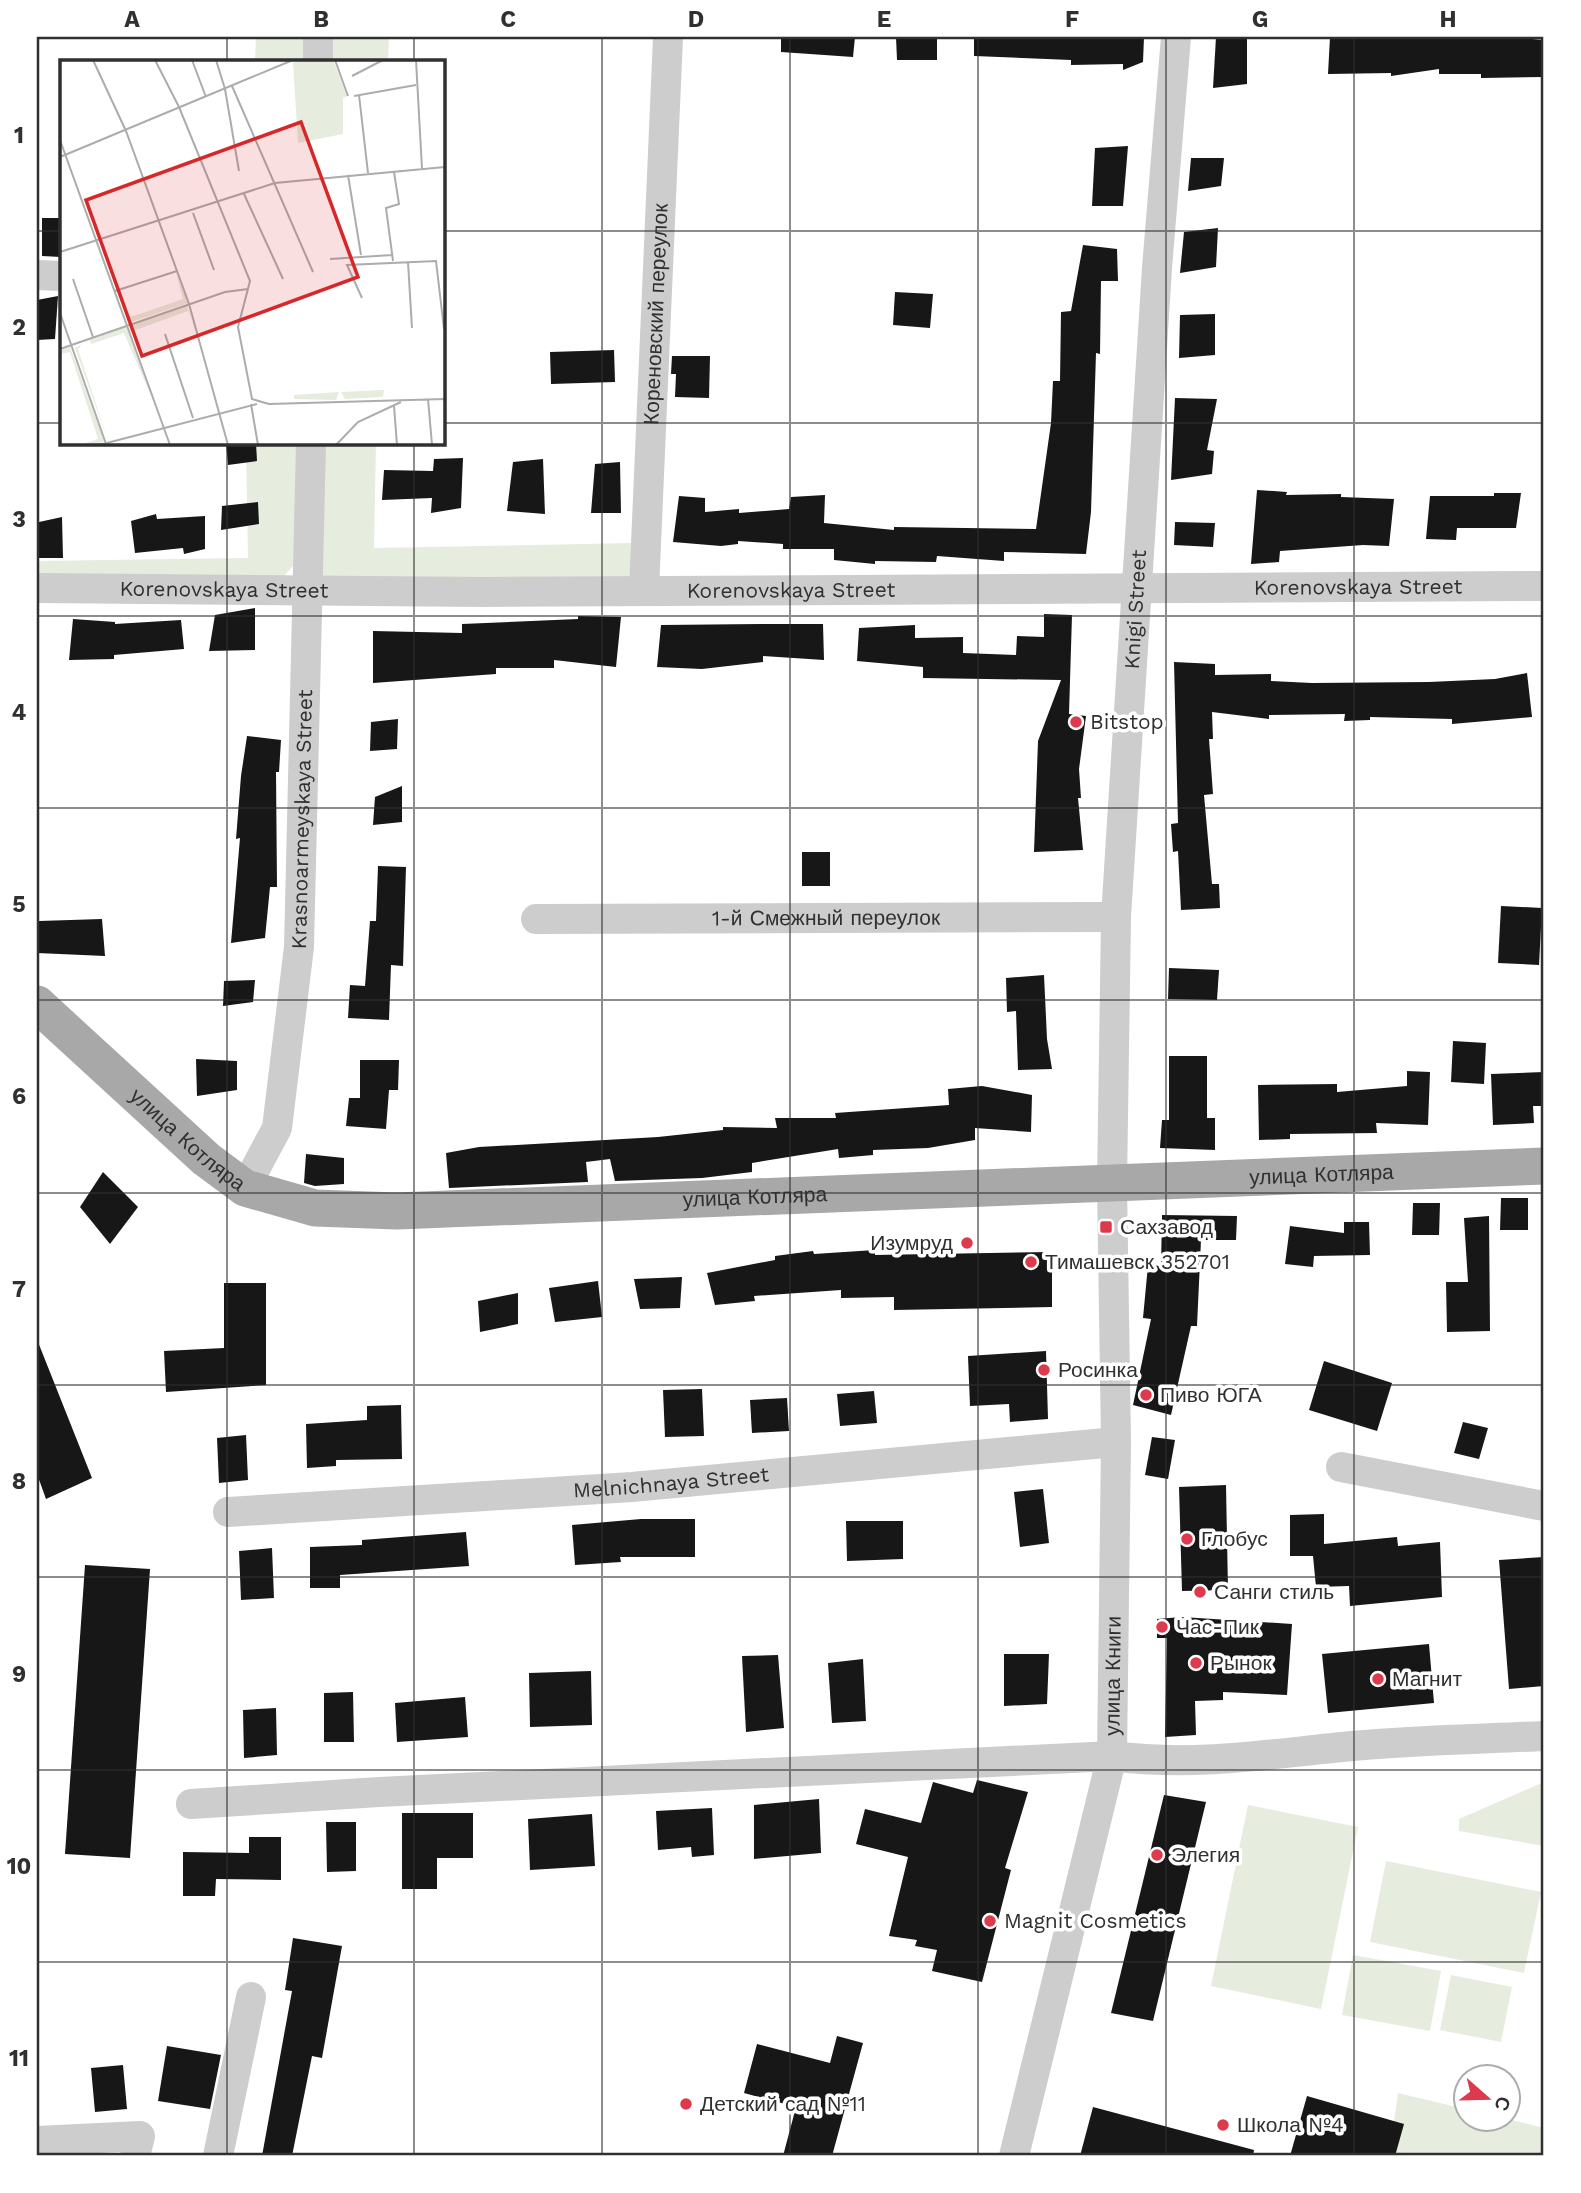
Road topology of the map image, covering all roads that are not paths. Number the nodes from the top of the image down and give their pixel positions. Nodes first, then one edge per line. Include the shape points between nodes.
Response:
1 (318, 37) edge
2 (667, 37) edge
3 (1176, 37) edge
4 (318, 60) edge
5 (37, 275) edge
6 (60, 276) edge
7 (311, 444) edge
8 (1544, 586) edge
9 (37, 588) edge
10 (1138, 588) junction
11 (644, 590) junction
12 (308, 591) junction
13 (1116, 917) junction
14 (536, 919) dead end
15 (37, 1004) edge
16 (1544, 1166) edge
17 (1112, 1184) junction
18 (245, 1188) junction
19 (1116, 1441) junction
20 (1340, 1467) dead end
21 (1544, 1506) edge
22 (228, 1512) dead end
23 (1544, 1736) edge
24 (1112, 1756) junction
25 (191, 1804) dead end
26 (251, 1997) dead end
27 (37, 2141) edge
28 (137, 2146) edge
29 (218, 2156) edge
30 (1014, 2156) edge

1 - 4 street
2 - 11 street, Кореновский переулок
3 - 10 street, Knigi Street
5 - 6 street
7 - 12 street, Krasnoarmeyskaya Street
8 - 10 street, Korenovskaya Street
9 - 12 street, Korenovskaya Street
10 - 11 street, Korenovskaya Street
10 - 13 street, Knigi Street
11 - 12 street, Korenovskaya Street
12 - 18 street, Krasnoarmeyskaya Street via 299,947 277,1128
13 - 14 street, 1-й Смежный переулок
13 - 17 street, Knigi Street
15 - 18 main road, улица Котляра via 206,1159
16 - 17 main road, улица Котляра
17 - 18 main road, улица Котляра via 397,1211 315,1208
17 - 19 street, улица Книги
19 - 22 street, Melnichnaya Street via 632,1487
19 - 24 street, улица Книги
20 - 21 street
23 - 24 street via 1353,1746 1224,1761 1162,1763
24 - 25 street
24 - 30 street, улица Книги
26 - 29 street
27 - 28 street

